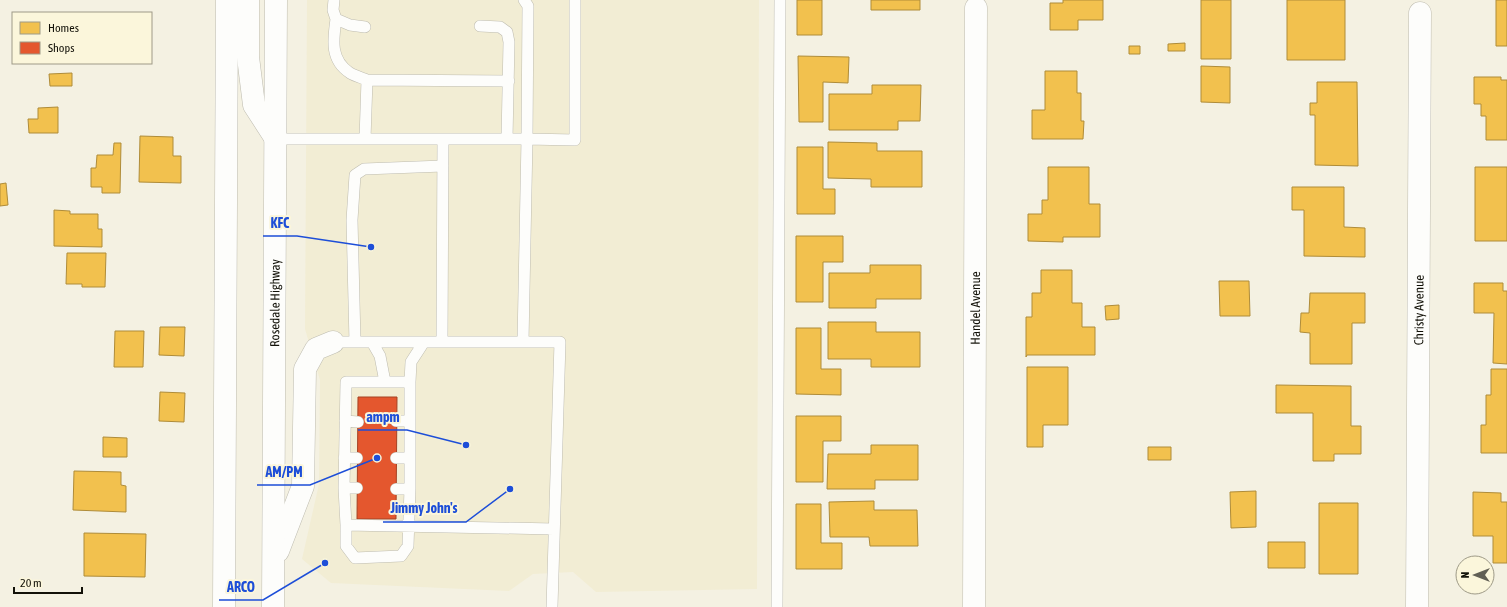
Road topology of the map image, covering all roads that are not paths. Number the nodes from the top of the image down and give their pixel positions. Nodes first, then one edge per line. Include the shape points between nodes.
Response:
1 (227, 0) edge
2 (248, 0) edge
3 (276, 0) edge
4 (334, 0) edge
5 (524, 0) edge
6 (575, 0) edge
7 (780, 0) edge
8 (976, 8) dead end
9 (1420, 13) dead end
10 (336, 19) junction
11 (480, 26) dead end
12 (365, 27) dead end
13 (367, 80) junction
14 (509, 81) junction
15 (276, 139) junction
16 (365, 139) junction
17 (443, 139) junction
18 (507, 139) junction
19 (527, 139) junction
20 (443, 166) junction
21 (333, 342) joint
22 (355, 342) junction
23 (372, 342) junction
24 (424, 342) junction
25 (442, 342) junction
26 (523, 342) junction
27 (385, 382) junction
28 (410, 382) junction
29 (345, 421) junction
30 (396, 421) dead end
31 (409, 421) junction
32 (358, 422) dead end
33 (344, 458) junction
34 (357, 458) dead end
35 (396, 458) dead end
36 (409, 458) junction
37 (344, 488) junction
38 (357, 488) dead end
39 (396, 489) dead end
40 (410, 489) junction
41 (346, 525) junction
42 (408, 526) junction
43 (554, 529) junction
44 (273, 564) junction
45 (224, 607) edge
46 (273, 607) edge
47 (552, 607) edge
48 (777, 607) edge
49 (974, 607) edge
50 (1417, 607) edge

1 - 45 main road
2 - 15 main road via 248,57 254,105
3 - 15 main road, Rosedale Highway
4 - 10 lane via 333,10
5 - 19 lane via 528,6
6 - 19 lane via 575,140
7 - 48 lane
8 - 49 main road, Handel Avenue
9 - 50 main road, Christy Avenue
10 - 12 lane via 350,25
10 - 13 lane via 334,53 341,65 350,73
11 - 14 lane via 500,27 507,32
13 - 14 lane
13 - 16 lane
14 - 18 lane
15 - 16 lane
15 - 44 main road, Rosedale Highway
16 - 17 lane
17 - 18 lane
17 - 20 lane
18 - 19 lane
19 - 26 lane
20 - 22 lane via 364,169 355,176 352,220
20 - 25 lane
21 - 22 lane
21 - 44 main road via 316,349 305,369 303,486
22 - 23 lane
23 - 24 lane
23 - 27 lane via 380,356
24 - 25 lane
24 - 28 lane via 411,362
25 - 26 lane
26 - 43 lane via 560,342
27 - 28 lane
27 - 29 lane via 346,382
28 - 31 lane
29 - 32 lane
29 - 33 lane
30 - 31 lane
31 - 36 lane
33 - 34 lane
33 - 37 lane
35 - 36 lane
36 - 40 lane
37 - 38 lane
37 - 41 lane
39 - 40 lane
40 - 42 lane
41 - 42 lane
41 - 42 lane via 346,546 355,558 401,556 408,546
42 - 43 lane
43 - 47 lane
44 - 46 main road, Rosedale Highway

